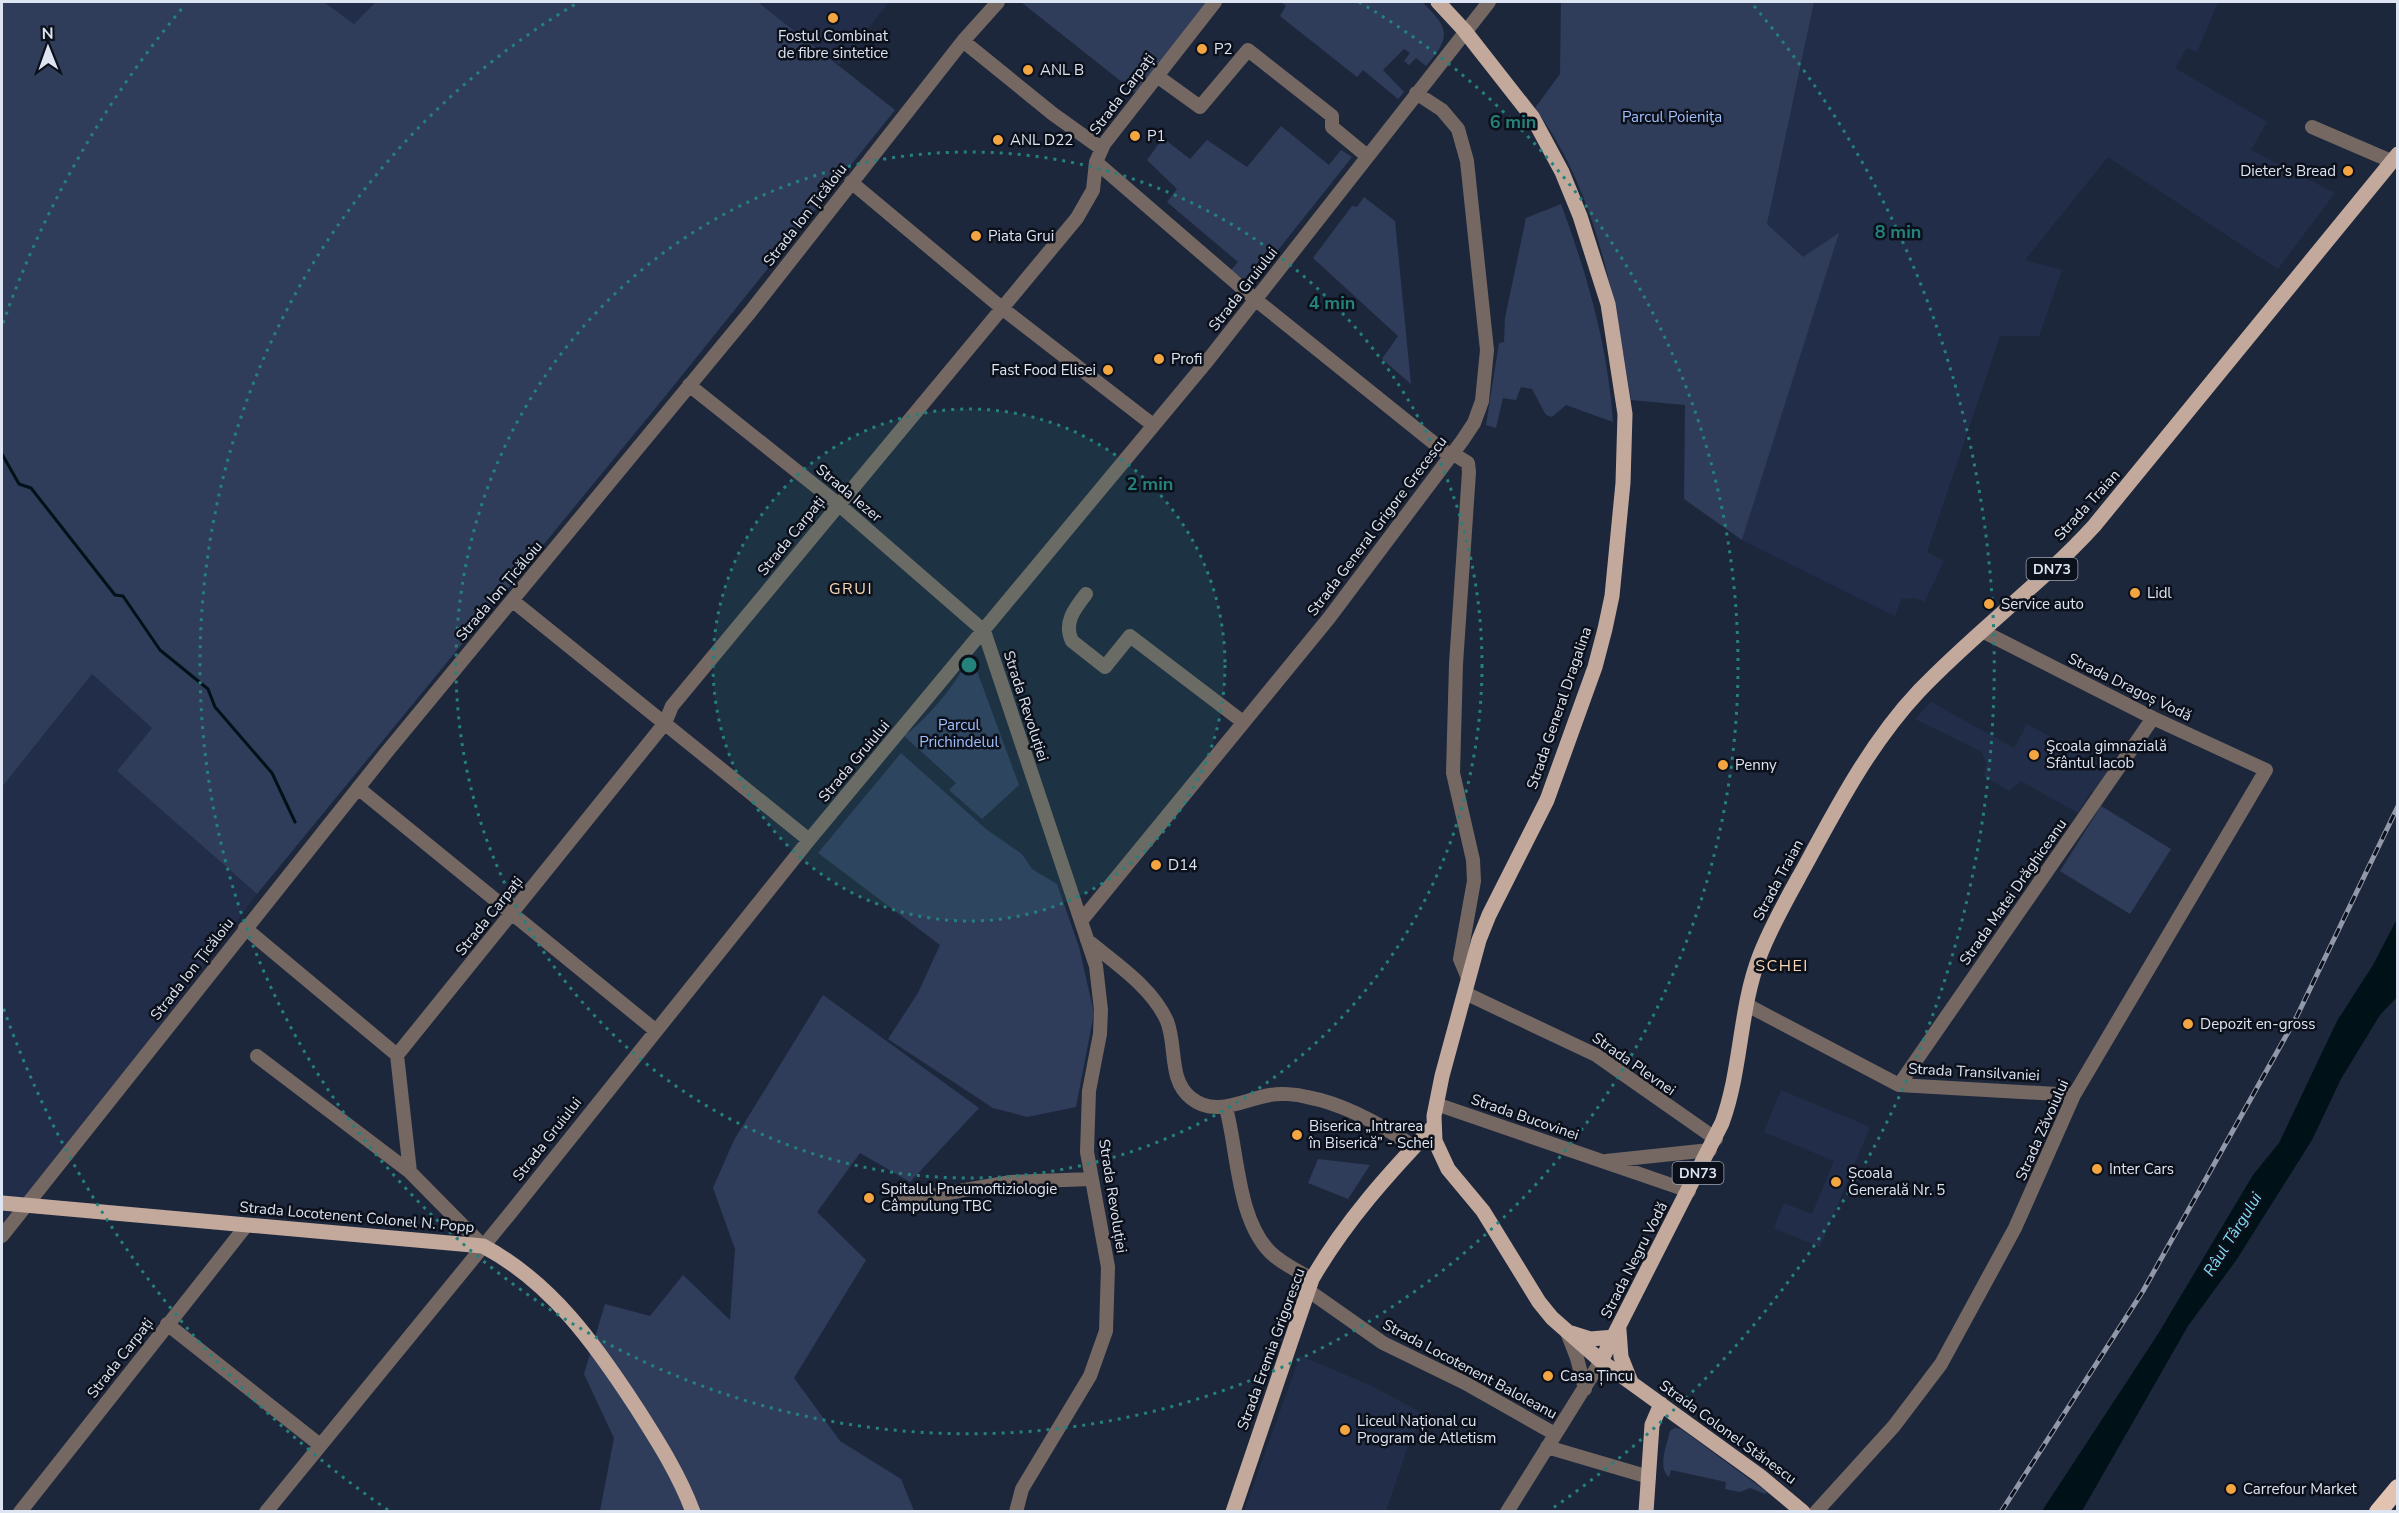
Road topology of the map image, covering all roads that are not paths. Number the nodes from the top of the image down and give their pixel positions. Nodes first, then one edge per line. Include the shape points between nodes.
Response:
1 (998, 2) edge
2 (1215, 2) edge
3 (1438, 2) edge
4 (1489, 2) edge
5 (1464, 30) junction
6 (963, 41) junction
7 (1157, 76) junction
8 (1416, 93) junction
9 (2312, 127) dead end
10 (1099, 156) junction
11 (1367, 156) junction
12 (2394, 158) edge
13 (851, 182) junction
14 (1256, 300) junction
15 (1004, 309) junction
16 (689, 385) junction
17 (1153, 425) junction
18 (1451, 455) junction
19 (837, 504) junction
20 (1086, 594) dead end
21 (513, 601) junction
22 (984, 631) junction
23 (1982, 631) junction
24 (2153, 718) junction
25 (1243, 722) junction
26 (665, 723) junction
27 (2266, 770) joint
28 (358, 788) junction
29 (809, 840) junction
30 (513, 914) junction
31 (1080, 921) junction
32 (245, 928) junction
33 (1087, 940) junction
34 (1468, 978) junction
35 (1465, 993) junction
36 (1747, 1005) junction
37 (655, 1030) junction
38 (397, 1055) junction
39 (257, 1056) dead end
40 (1899, 1085) junction
41 (2074, 1095) junction
42 (1436, 1104) junction
43 (1226, 1108) junction
44 (1433, 1128) junction
45 (1713, 1144) junction
46 (1414, 1147) junction
47 (1604, 1162) junction
48 (410, 1172) junction
49 (1091, 1179) junction
50 (1689, 1191) junction
51 (902, 1200) dead end
52 (2, 1203) edge
53 (28, 1205) junction
54 (246, 1226) junction
55 (2, 1236) edge
56 (483, 1246) junction
57 (1311, 1285) junction
58 (167, 1324) junction
59 (1567, 1332) junction
60 (1617, 1333) junction
61 (1601, 1361) junction
62 (1632, 1385) junction
63 (1585, 1389) junction
64 (1660, 1404) junction
65 (1555, 1434) junction
66 (320, 1444) junction
67 (1547, 1447) junction
68 (1649, 1477) junction
69 (2397, 1488) edge
70 (20, 1512) edge
71 (266, 1512) edge
72 (693, 1512) edge
73 (1016, 1512) edge
74 (1233, 1512) edge
75 (1507, 1512) edge
76 (1646, 1512) edge
77 (1803, 1512) edge
78 (1816, 1512) edge
79 (2378, 1512) edge

1 - 6 street, Strada Ion Țicăloiu
2 - 7 street, Strada Carpați
3 - 5 main road, Strada General Dragalina
4 - 5 street, Strada Gruiului
5 - 8 street, Strada Gruiului
5 - 34 main road, Strada General Dragalina via 1533,118 1567,183 1608,304 1625,414 1612,597 1603,639 1547,800 1489,915
6 - 10 street
6 - 13 street, Strada Ion Țicăloiu
7 - 10 street, Strada Carpați
7 - 11 street via 1200,107 1248,50 1332,116 1332,128
8 - 11 street, Strada Gruiului
8 - 18 street, Strada General Grigore Grecescu via 1442,110 1458,129 1467,161 1475,225 1487,350 1485,374 1474,423
9 - 12 street
10 - 14 street
10 - 15 street, Strada Carpați via 1093,190 1077,218
11 - 14 street, Strada Gruiului
12 - 23 main road, Strada Traian / DN73 via 2094,526 2058,564
13 - 15 street
13 - 16 street, Strada Ion Țicăloiu
14 - 17 street, Strada Gruiului
14 - 18 street
15 - 17 street
15 - 19 street, Strada Carpați
16 - 19 street, Strada Iezer
16 - 21 street, Strada Ion Țicăloiu
17 - 22 street, Strada Gruiului
18 - 25 street, Strada General Grigore Grecescu via 1329,618
18 - 34 street via 1468,464 1469,472 1453,773 1473,860 1474,881 1460,958
19 - 22 street, Strada Iezer
19 - 26 street, Strada Carpați via 672,706
20 - 25 street via 1071,613 1072,641 1105,667 1130,636
21 - 26 street
21 - 28 street, Strada Ion Țicăloiu
22 - 29 street, Strada Gruiului
22 - 31 street, Strada Revoluției
23 - 24 street, Strada Dragoș Vodă
23 - 36 main road, Strada Traian / DN73 via 1897,717 1852,783 1772,929 1758,961
24 - 27 street, Strada Dragoș Vodă
24 - 40 street, Strada Matei Drăghiceanu
25 - 31 street, Strada General Grigore Grecescu
26 - 29 street
26 - 30 street, Strada Carpați
27 - 41 street, Strada Zăvoiului
28 - 30 street
28 - 32 street, Strada Ion Țicăloiu
29 - 37 street, Strada Gruiului
30 - 37 street
30 - 38 street, Strada Carpați
31 - 33 street, Strada Revoluției
32 - 38 street
32 - 53 street, Strada Ion Țicăloiu
33 - 43 street via 1154,1001 1167,1022 1180,1086 1192,1100
33 - 49 street, Strada Revoluției via 1096,966 1101,1010 1086,1116
34 - 35 main road, Strada General Dragalina
35 - 42 main road, Strada General Dragalina
35 - 45 street, Strada Plevnei via 1596,1055
36 - 40 street, Strada Transilvaniei
36 - 45 main road, Strada Negru Vodă / DN73 via 1733,1086
37 - 56 street, Strada Gruiului
38 - 48 street
39 - 48 street
40 - 41 street, Strada Transilvaniei
41 - 78 street, Strada Zăvoiului via 2015,1228 1941,1364 1894,1426
42 - 44 main road, Strada General Dragalina
42 - 47 street, Strada Bucovinei
43 - 46 street via 1272,1094 1306,1096 1349,1110
43 - 57 street, Strada Locotenent Baloleanu via 1248,1216 1257,1235
44 - 46 main road, Strada Eremia Grigorescu
44 - 59 main road, Strada General Dragalina via 1448,1169 1496,1230 1539,1302
45 - 47 street, Strada Bucovinei
45 - 50 main road, Strada Negru Vodă / DN73
46 - 57 main road, Strada Eremia Grigorescu via 1384,1178 1324,1259
47 - 50 street, Strada Bucovinei
48 - 56 street
49 - 51 street via 1011,1182
49 - 73 street, Strada Revoluției via 1108,1267 1106,1331 1090,1376 1022,1489
50 - 60 main road, Strada Negru Vodă / DN73
52 - 53 main road, Strada Locotenent Colonel N. Popp
53 - 54 main road, Strada Locotenent Colonel N. Popp
53 - 55 street, Strada Ion Țicăloiu
54 - 56 main road, Strada Locotenent Colonel N. Popp
54 - 58 street, Strada Carpați
56 - 66 street, Strada Gruiului
56 - 72 main road, Strada Locotenent Colonel N. Popp via 508,1259 531,1278 566,1311 600,1352 684,1487
57 - 65 street, Strada Locotenent Baloleanu via 1383,1343
57 - 74 main road, Strada Eremia Grigorescu
58 - 66 street
58 - 70 street, Strada Carpați
59 - 60 main road via 1590,1339
59 - 61 main road, Strada General Dragalina
59 - 63 street
60 - 61 main road, Strada Negru Vodă / DN73
60 - 62 main road
61 - 62 main road, Strada Colonel Stănescu
61 - 63 street, Strada Negru Vodă / DN73
62 - 64 main road, Strada Colonel Stănescu
63 - 65 street, Strada Negru Vodă / DN73
64 - 68 main road via 1652,1425
64 - 77 main road, Strada Colonel Stănescu
65 - 67 street, Strada Negru Vodă / DN73
66 - 71 street, Strada Gruiului
67 - 68 street
67 - 75 street, Strada Negru Vodă / DN73
68 - 76 main road
69 - 79 highway

